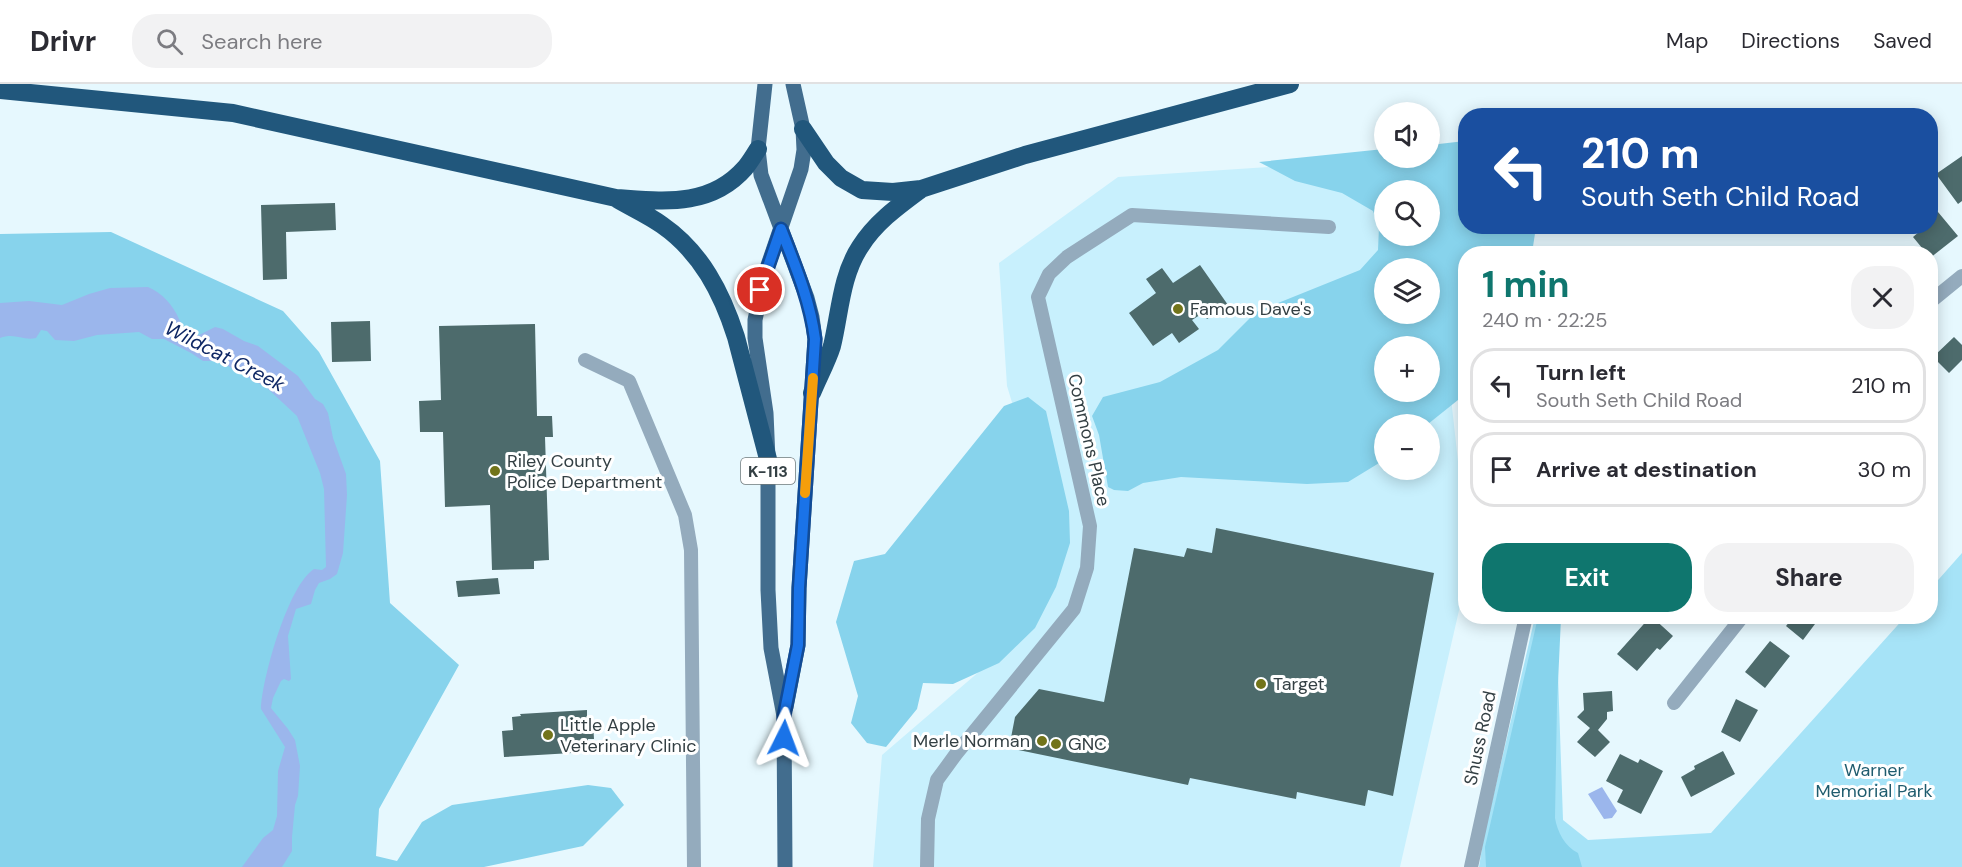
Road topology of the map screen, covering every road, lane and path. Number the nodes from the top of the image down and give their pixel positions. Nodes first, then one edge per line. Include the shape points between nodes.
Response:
1 (765, 84) edge
2 (793, 84) edge
3 (1290, 84) edge
4 (0, 90) edge
5 (803, 129) junction
6 (758, 149) junction
7 (921, 189) junction
8 (616, 198) junction
9 (1329, 228) dead end
10 (781, 229) junction
11 (1962, 276) edge
12 (1938, 296) edge
13 (585, 360) dead end
14 (812, 393) junction
15 (768, 459) junction
16 (1524, 624) edge
17 (1737, 624) edge
18 (1674, 703) dead end
19 (784, 716) junction
20 (694, 867) edge
21 (785, 867) edge
22 (927, 867) edge
23 (1471, 867) edge

1 - 6 main road, K-113
2 - 5 main road, K-113
3 - 7 highway via 1025,155
4 - 8 highway via 233,112
5 - 7 highway via 826,163 862,190
5 - 10 main road, K-113 via 801,169
6 - 8 highway via 732,179 688,200
6 - 10 main road, K-113 via 761,175
7 - 14 highway via 877,225 859,249 844,288 831,347
8 - 15 highway via 676,235 714,284 730,317
9 - 22 street, Commons Place via 1132,215 1067,257 1049,274 1038,297 1090,526 1087,568 1074,609 937,780 928,819
10 - 14 main road, K-113 via 812,317
10 - 15 main road, K-113 via 754,320
11 - 12 street
13 - 20 street via 628,381 685,515 691,550
14 - 19 main road, K-113 via 798,645
15 - 19 main road, K-113 via 771,648
16 - 23 street, Shuss Road
17 - 18 street
19 - 21 main road, K-113

